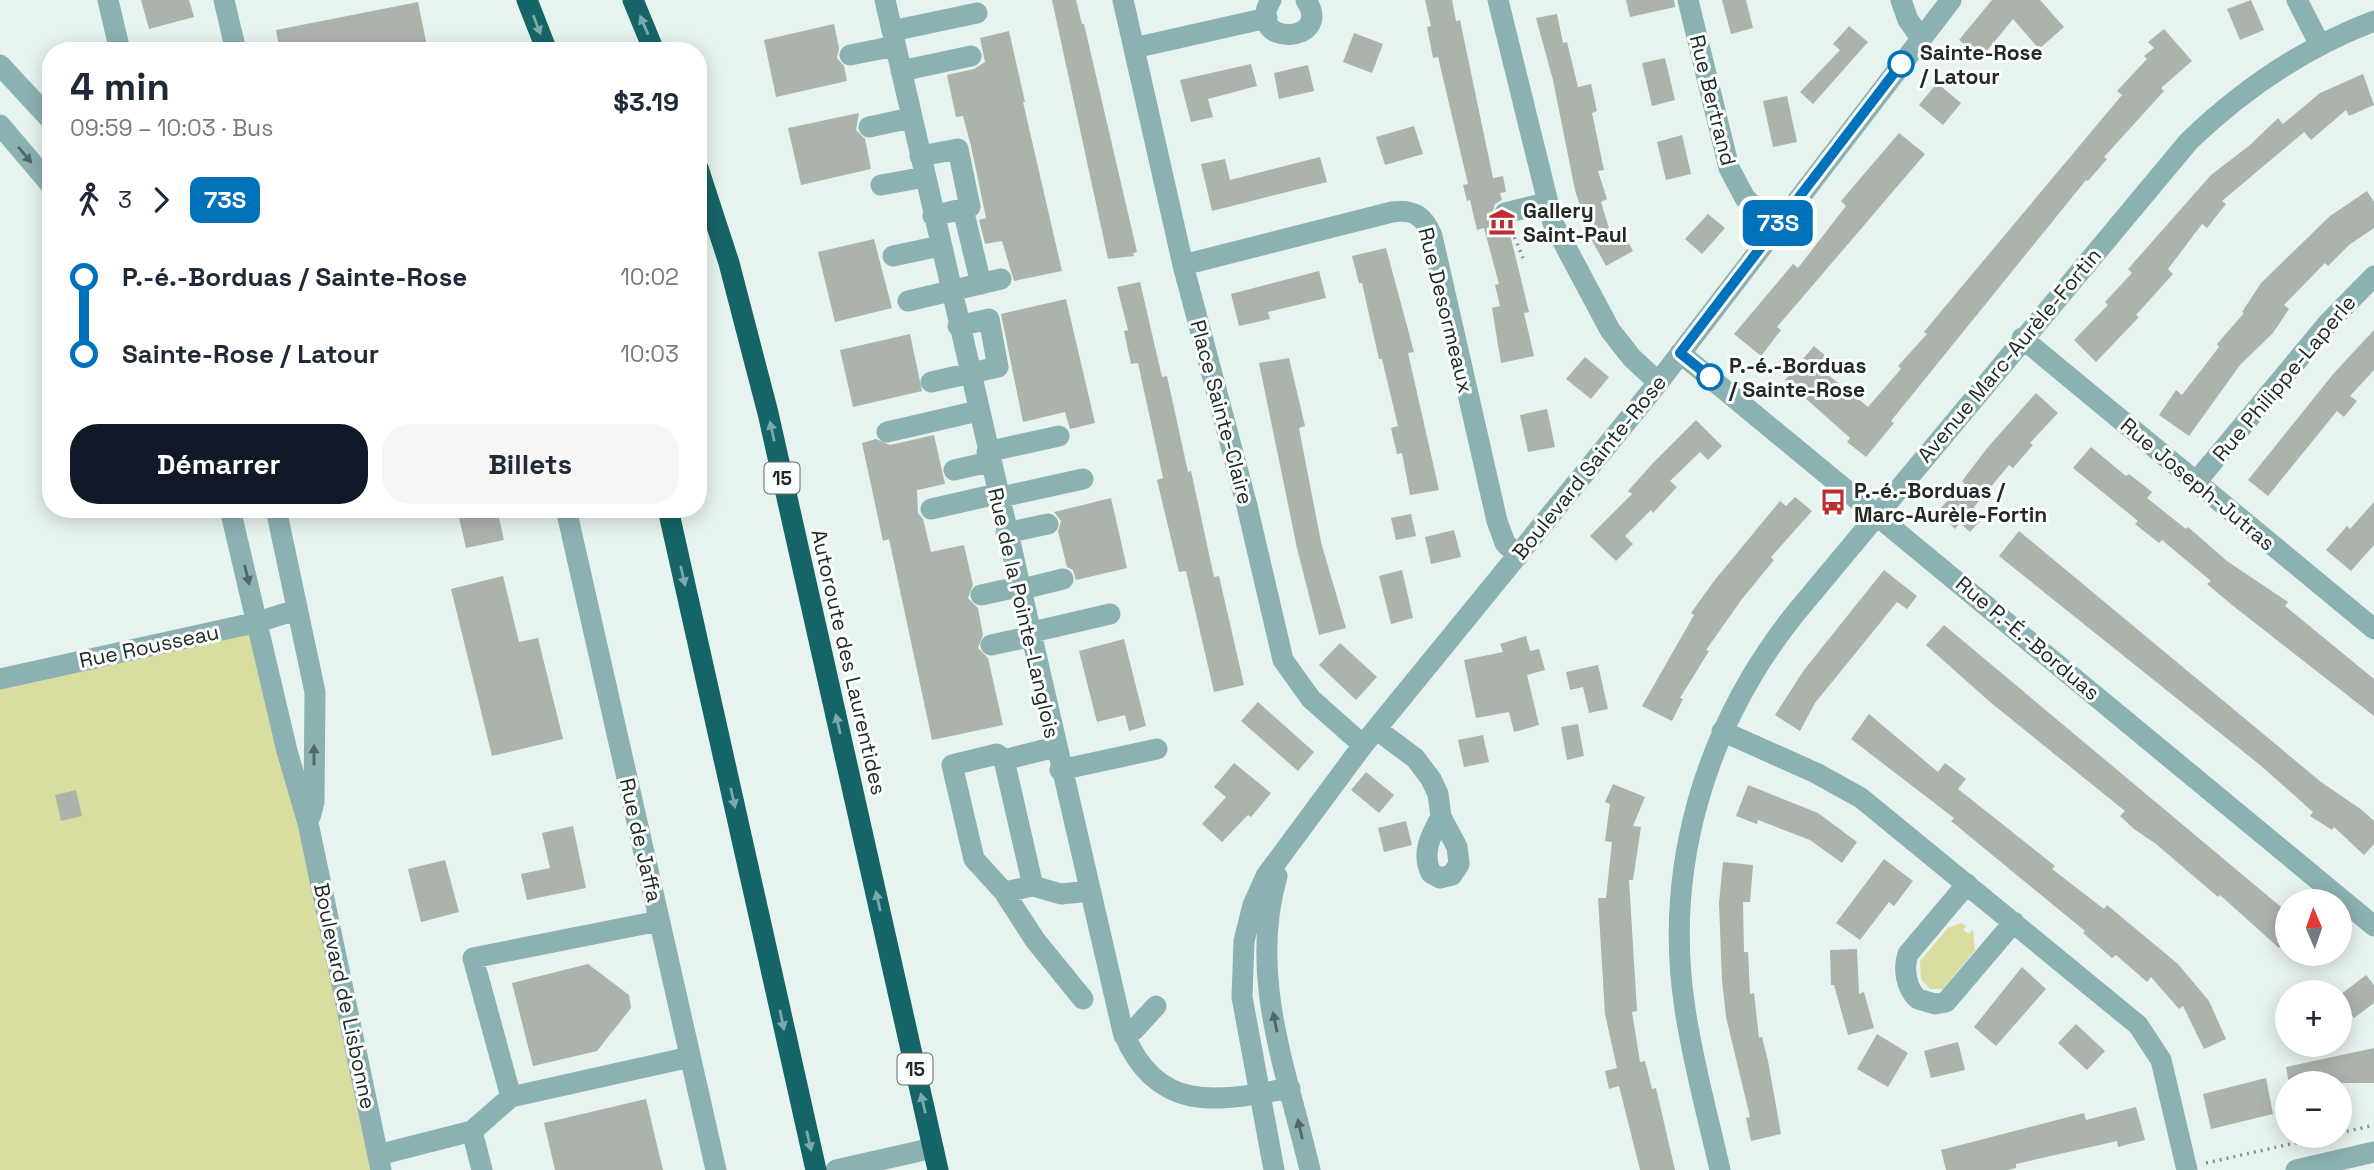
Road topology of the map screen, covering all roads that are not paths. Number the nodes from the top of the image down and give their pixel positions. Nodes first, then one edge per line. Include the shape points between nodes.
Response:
1 (108, 0) edge
2 (224, 0) edge
3 (527, 0) edge
4 (633, 0) edge
5 (885, 0) edge
6 (1123, 0) edge
7 (1306, 0) edge
8 (1499, 0) edge
9 (1688, 0) edge
10 (1900, 0) edge
11 (1951, 0) edge
12 (2297, 0) edge
13 (1269, 9) edge
14 (976, 13) dead end
15 (2374, 21) edge
16 (1921, 38) junction
17 (893, 39) junction
18 (118, 42) edge
19 (234, 42) edge
20 (543, 42) edge
21 (650, 42) edge
22 (2320, 45) junction
23 (1134, 48) junction
24 (850, 55) dead end
25 (971, 56) dead end
26 (0, 65) edge
27 (901, 71) junction
28 (42, 110) edge
29 (911, 118) junction
30 (0, 125) edge
31 (869, 127) dead end
32 (922, 167) junction
33 (42, 174) edge
34 (881, 186) dead end
35 (707, 196) edge
36 (1546, 204) junction
37 (963, 209) junction
38 (1505, 213) dead end
39 (933, 216) junction
40 (1775, 226) junction
41 (940, 246) junction
42 (893, 256) dead end
43 (1183, 265) junction
44 (2374, 276) edge
45 (950, 291) junction
46 (908, 301) dead end
47 (958, 326) junction
48 (2022, 338) junction
49 (1680, 353) junction
50 (969, 373) junction
51 (931, 382) dead end
52 (1658, 382) junction
53 (978, 411) junction
54 (887, 432) dead end
55 (1059, 436) dead end
56 (988, 457) junction
57 (954, 470) dead end
58 (1083, 479) dead end
59 (2196, 482) junction
60 (997, 496) junction
61 (931, 509) dead end
62 (1877, 514) junction
63 (232, 518) edge
64 (278, 518) edge
65 (568, 518) edge
66 (670, 518) edge
67 (1048, 524) dead end
68 (1006, 533) junction
69 (1518, 556) junction
70 (1063, 579) dead end
71 (1018, 589) junction
72 (981, 595) dead end
73 (296, 610) junction
74 (1110, 614) dead end
75 (2371, 621) edge
76 (258, 622) junction
77 (1029, 635) junction
78 (991, 645) dead end
79 (0, 679) edge
80 (1722, 731) junction
81 (1370, 737) junction
82 (1055, 747) junction
83 (1157, 748) dead end
84 (1003, 760) junction
85 (1060, 770) junction
86 (1441, 817) dead end
87 (308, 823) junction
88 (1298, 830) junction
89 (1967, 884) junction
90 (1033, 886) junction
91 (1088, 891) junction
92 (1004, 892) junction
93 (659, 921) junction
94 (2014, 922) junction
95 (2374, 926) edge
96 (1083, 999) dead end
97 (1156, 1006) dead end
98 (1124, 1036) junction
99 (690, 1057) junction
100 (1290, 1088) junction
101 (1258, 1094) junction
102 (511, 1097) junction
103 (472, 1130) junction
104 (933, 1147) junction
105 (2374, 1152) edge
106 (379, 1163) edge
107 (482, 1170) edge
108 (716, 1170) edge
109 (816, 1170) edge
110 (836, 1170) edge
111 (938, 1170) edge
112 (1274, 1170) edge
113 (1310, 1170) edge
114 (1720, 1170) edge
115 (2187, 1170) edge
116 (2296, 1170) edge

1 - 18 street
2 - 19 street
3 -> 20 highway
21 -> 4 highway
5 - 17 street, Rue de la Pointe-Langlois
6 - 23 street, Place Sainte-Claire
7 - 13 street via 1311,19 1297,35 1276,32
8 - 36 street
9 - 40 street, Rue Bertrand via 1729,168 1745,198
10 - 16 street
11 - 16 street, Boulevard Sainte-Rose
12 - 22 street
13 - 23 street
14 - 17 street
15 - 22 street, Avenue Marc-Aurèle-Fortin
16 - 40 street, Boulevard Sainte-Rose
17 - 24 street
17 - 27 street, Rue de la Pointe-Langlois
22 - 48 street, Avenue Marc-Aurèle-Fortin via 2249,88 2189,141
23 - 43 street, Place Sainte-Claire
25 - 27 street
26 - 28 street
27 - 29 street, Rue de la Pointe-Langlois
29 - 31 street
29 - 32 street, Rue de la Pointe-Langlois
30 -> 33 street
32 - 34 street
32 - 37 street via 958,149 971,207
32 - 39 street, Rue de la Pointe-Langlois
104 -> 35 highway, Autoroute des Laurentides / 15 via 768,413
36 - 38 street
36 - 52 street via 1563,246 1611,330
37 - 39 street
37 - 45 street via 991,281
39 - 41 street, Rue de la Pointe-Langlois
40 - 49 street, Boulevard Sainte-Rose
41 - 42 street
41 - 45 street, Rue de la Pointe-Langlois
43 - 69 street, Rue Desormeaux via 1392,212 1410,210 1422,217 1432,236 1497,521 1505,543
43 - 81 street, Place Sainte-Claire via 1283,660 1311,699
44 - 59 street, Rue Philippe-Laperle via 2329,322
45 - 46 street
45 - 47 street, Rue de la Pointe-Langlois
47 - 50 street, Rue de la Pointe-Langlois
47 - 50 street via 989,319 998,367
48 - 59 street, Rue Joseph-Jutras
48 - 62 street, Avenue Marc-Aurèle-Fortin
49 - 52 street, Boulevard Sainte-Rose
49 - 62 street, Rue P.-É.-Borduas
50 - 51 street
50 - 53 street, Rue de la Pointe-Langlois
52 - 69 street, Boulevard Sainte-Rose
53 - 54 street
53 - 56 street, Rue de la Pointe-Langlois
55 - 56 street
56 - 57 street
56 - 60 street, Rue de la Pointe-Langlois
58 - 60 street
59 - 75 street, Rue Joseph-Jutras
60 - 61 street
60 - 68 street, Rue de la Pointe-Langlois
62 - 80 street, Avenue Marc-Aurèle-Fortin via 1768,649
62 - 95 street, Rue P.-É.-Borduas
63 -> 76 street, Boulevard de Lisbonne
64 - 73 street, Boulevard de Lisbonne
65 - 93 street, Rue de Jaffa
66 -> 109 highway
67 - 68 street
68 - 71 street, Rue de la Pointe-Langlois
69 - 81 street, Boulevard Sainte-Rose
70 - 71 street
71 - 72 street
71 - 77 street, Rue de la Pointe-Langlois
73 - 76 street, Rue Rousseau
87 -> 73 street, Boulevard de Lisbonne via 314,802 315,692
74 - 77 street
76 - 79 street, Rue Rousseau
76 - 87 street, Boulevard de Lisbonne
77 - 78 street
77 - 82 street, Rue de la Pointe-Langlois
80 - 89 street via 1861,798
80 - 114 street, Avenue Marc-Aurèle-Fortin via 1688,841 1679,928 1685,1009
81 - 86 street, Place Sainte-Claire via 1423,767 1438,794
81 - 88 street, Boulevard Sainte-Rose
82 - 84 street
82 - 85 street, Rue de la Pointe-Langlois
83 - 85 street
84 - 90 street
84 - 92 street via 997,754 952,765 974,859
85 - 91 street, Rue de la Pointe-Langlois
87 - 106 street, Boulevard de Lisbonne
100 -> 88 street, Boulevard Sainte-Rose via 1269,992 1265,939 1279,870
88 - 101 street, Boulevard Sainte-Rose via 1265,878 1244,941 1242,998
89 - 94 street
89 - 94 street via 1908,954 1909,983 1918,999 1946,1002
90 - 91 street via 1061,894
90 - 92 street
91 - 98 street, Rue de la Pointe-Langlois
92 - 96 street via 1035,940
93 - 99 street, Rue de Jaffa
93 - 102 street via 473,958
94 - 115 street via 2138,1025 2151,1041 2167,1082
97 - 98 street
98 - 101 street, Rue de la Pointe-Langlois via 1144,1071 1166,1088 1206,1098
99 - 102 street
99 - 108 street, Rue de Jaffa
100 - 101 street, Rue de la Pointe-Langlois
113 -> 100 street, Boulevard Sainte-Rose
101 - 112 street, Boulevard Sainte-Rose
102 - 103 street
103 - 106 street
103 - 107 street
104 - 110 street
104 - 111 highway, Autoroute des Laurentides / 15
105 - 116 street

